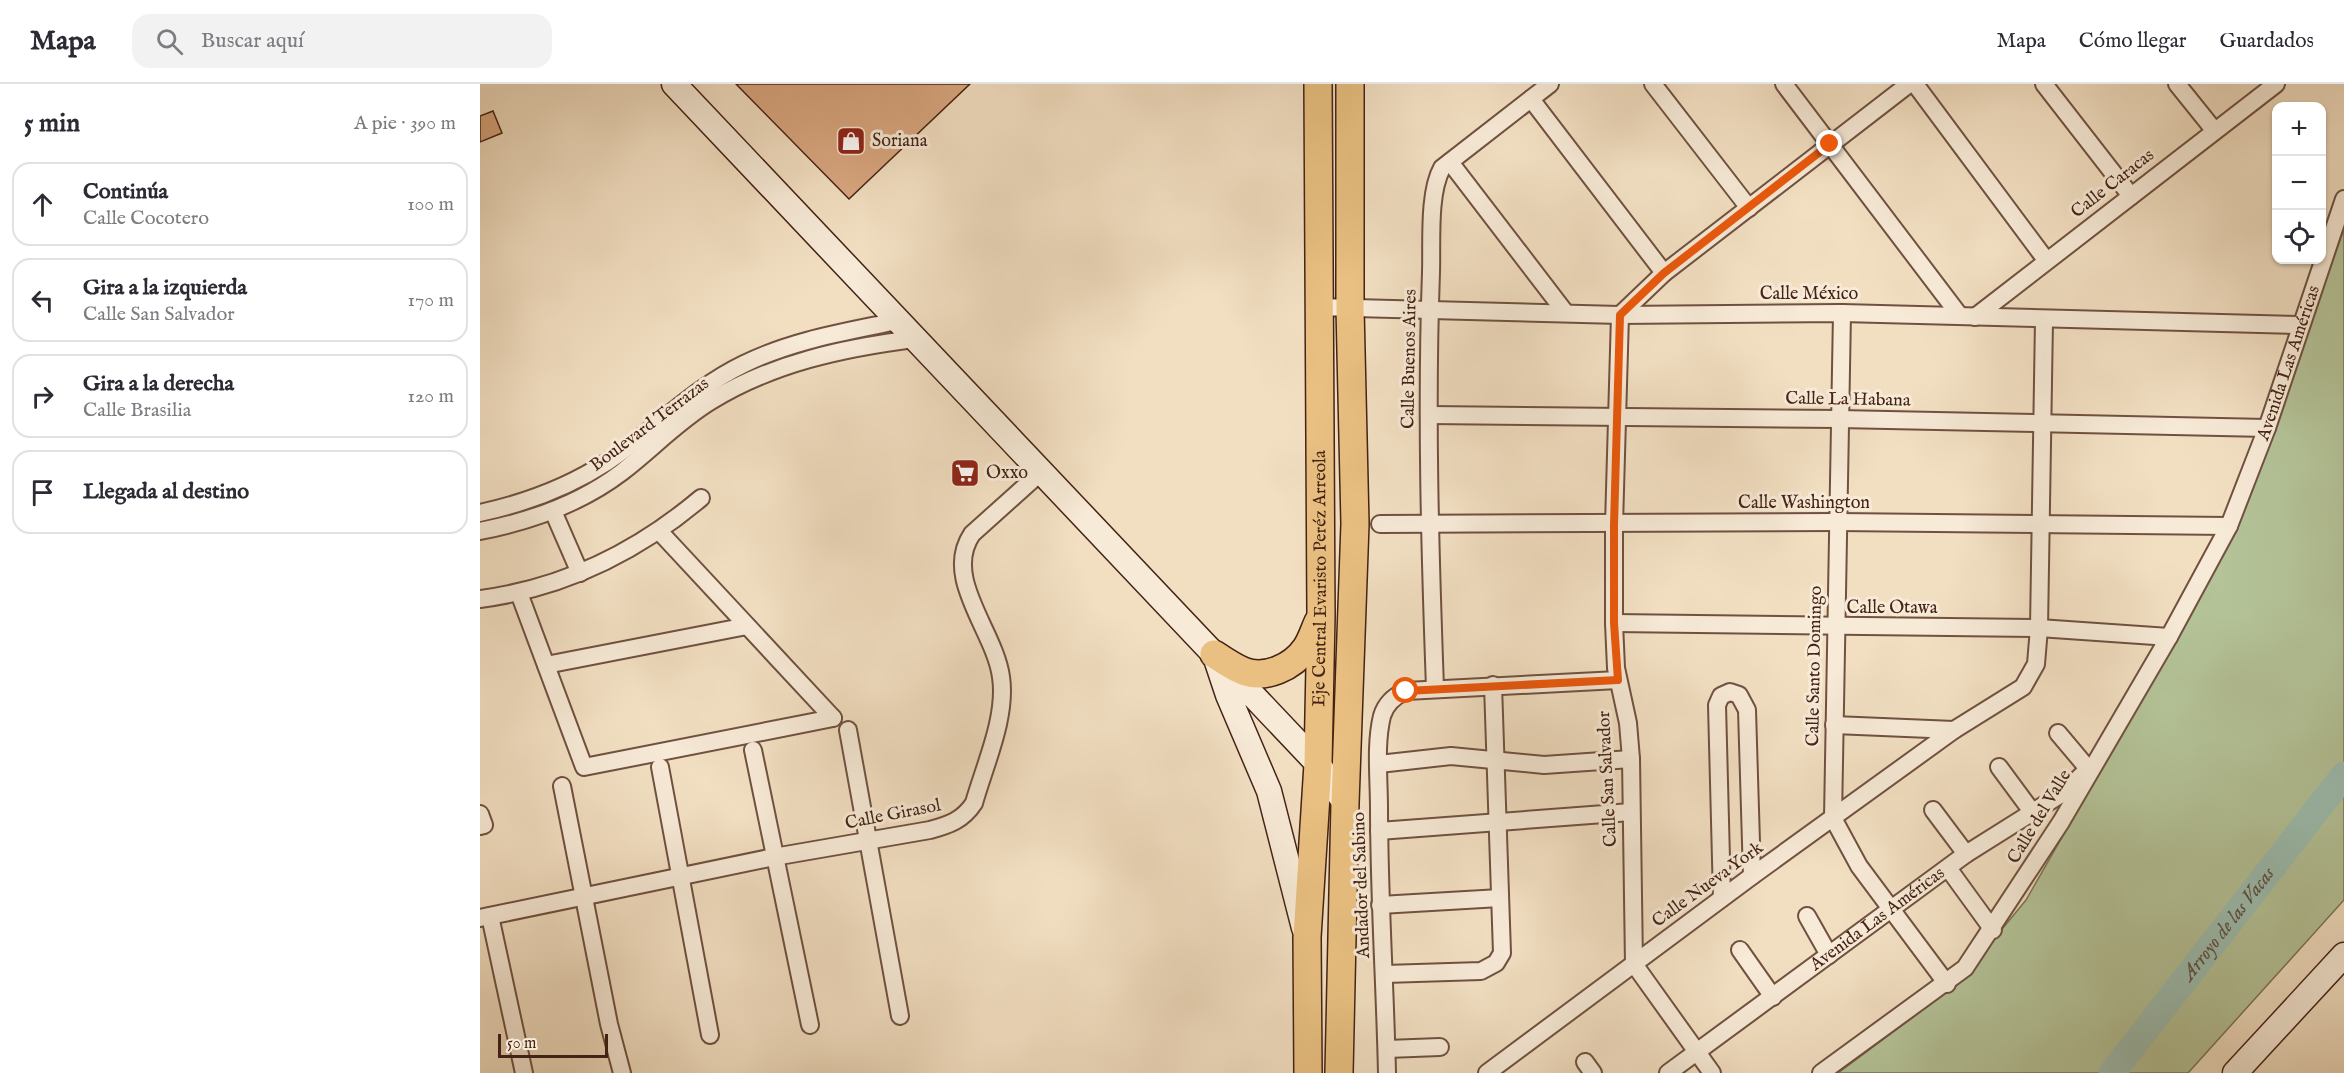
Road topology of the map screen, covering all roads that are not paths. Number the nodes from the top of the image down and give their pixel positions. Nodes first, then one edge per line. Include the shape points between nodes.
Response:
1 (674, 84) edge
2 (1318, 84) edge
3 (1350, 84) edge
4 (1550, 84) edge
5 (1653, 84) edge
6 (1784, 84) edge
7 (1909, 84) edge
8 (1915, 84) edge
9 (2044, 84) edge
10 (2177, 84) edge
11 (2276, 84) edge
12 (1531, 99) junction
13 (2214, 130) junction
14 (1830, 144) junction
15 (1450, 162) junction
16 (2131, 196) junction
17 (2344, 199) edge
18 (1749, 208) junction
19 (2046, 260) junction
20 (1664, 273) junction
21 (1317, 307) junction
22 (1350, 308) junction
23 (1430, 308) junction
24 (1565, 312) junction
25 (1842, 313) junction
26 (1620, 315) junction
27 (1967, 317) junction
28 (2044, 320) junction
29 (897, 321) junction
30 (2300, 325) junction
31 (914, 339) junction
32 (1429, 415) junction
33 (1616, 417) junction
34 (1839, 419) junction
35 (2041, 424) junction
36 (2267, 428) junction
37 (1041, 472) junction
38 (701, 498) dead end
39 (554, 511) junction
40 (480, 513) edge
41 (1837, 522) junction
42 (1380, 524) dead end
43 (1429, 524) junction
44 (2040, 524) junction
45 (1614, 525) junction
46 (2229, 526) junction
47 (480, 531) edge
48 (659, 531) junction
49 (580, 573) junction
50 (519, 592) junction
51 (480, 599) edge
52 (1321, 616) junction
53 (1614, 623) junction
54 (747, 626) junction
55 (1835, 627) junction
56 (2039, 628) junction
57 (2169, 637) junction
58 (1214, 654) junction
59 (546, 665) junction
60 (1618, 680) junction
61 (1493, 685) junction
62 (1435, 688) junction
63 (1834, 725) junction
64 (848, 730) dead end
65 (1954, 730) junction
66 (2058, 733) dead end
67 (753, 750) dead end
68 (1631, 759) junction
69 (1497, 762) junction
70 (1318, 764) junction
71 (1379, 764) junction
72 (660, 767) dead end
73 (1999, 767) dead end
74 (2089, 770) junction
75 (562, 786) dead end
76 (1345, 803) junction
77 (1933, 810) dead end
78 (1631, 812) junction
79 (2033, 813) junction
80 (1833, 818) junction
81 (1497, 822) junction
82 (1379, 831) junction
83 (870, 839) junction
84 (1966, 854) junction
85 (774, 857) junction
86 (1948, 868) junction
87 (681, 876) junction
88 (1752, 876) junction
89 (585, 896) junction
90 (1500, 898) junction
91 (1722, 898) junction
92 (1380, 905) junction
93 (1891, 910) junction
94 (1807, 916) dead end
95 (485, 917) edge
96 (1993, 930) junction
97 (1306, 937) junction
98 (1740, 950) dead end
99 (2344, 955) edge
100 (1829, 956) junction
101 (1634, 964) junction
102 (1385, 974) junction
103 (1947, 984) junction
104 (1773, 997) junction
105 (900, 1016) dead end
106 (810, 1025) dead end
107 (710, 1035) dead end
108 (1440, 1047) dead end
109 (1387, 1049) junction
110 (1697, 1052) junction
111 (2238, 1072) edge
112 (524, 1073) edge
113 (622, 1073) edge
114 (1308, 1073) edge
115 (1339, 1073) edge
116 (1388, 1073) edge
117 (1486, 1073) edge
118 (1668, 1073) edge
119 (1712, 1073) edge
120 (1821, 1073) edge

1 - 29 main road
2 - 21 main road, Eje Central Evaristo Peréz Arreola
3 - 22 main road, Eje Central Evaristo Peréz Arreola
4 - 12 street, Calle Buenos Aires
5 - 18 street
6 - 14 street
7 - 14 street
8 - 19 street
9 - 16 street
10 - 13 street
11 - 13 street, Calle Caracas
12 - 15 street, Calle Buenos Aires
12 - 20 street
13 - 16 street, Calle Caracas
14 - 18 street
14 - 27 street
15 - 23 street, Calle Buenos Aires via 1442,168 1435,188
15 - 24 street
16 - 19 street, Calle Caracas
17 - 30 street, Avenida Las Américas
18 - 20 street
19 - 27 street, Calle Caracas
20 - 26 street
21 - 22 street, Calle México
21 - 52 main road, Eje Central Evaristo Peréz Arreola
22 - 23 street, Calle México
22 - 76 main road, Eje Central Evaristo Peréz Arreola via 1355,524
23 - 24 street, Calle México
23 - 32 street, Calle Buenos Aires
24 - 26 street, Calle México
25 - 26 street, Calle México
25 - 27 street, Calle México
25 - 34 street, Calle Santo Domingo
26 - 33 street, Calle San Salvador
27 - 28 street, Calle México
28 - 30 street, Calle México
28 - 35 street
29 - 31 main road
29 - 40 street, Boulevard Terrazas via 802,340 743,364 708,384 608,461 575,481 550,493
30 - 36 street, Avenida Las Américas
31 - 37 main road
31 - 39 street, Boulevard Terrazas via 806,358 750,380 696,411 601,487
32 - 33 street, Calle La Habana
32 - 43 street, Calle Buenos Aires
33 - 34 street, Calle La Habana
33 - 45 street, Calle San Salvador
34 - 35 street, Calle La Habana
34 - 41 street, Calle Santo Domingo
35 - 36 street, Calle La Habana
35 - 44 street
36 - 46 street, Avenida Las Américas
37 - 58 main road
37 - 83 street, Calle Girasol via 972,534 963,555 964,583 994,646 1002,679 999,714 974,803 968,814 951,824
38 - 48 street
39 - 47 street, Boulevard Terrazas
39 - 49 street
41 - 44 street, Calle Washington
41 - 45 street, Calle Washington
41 - 55 street, Calle Santo Domingo
42 - 43 street, Calle Washington
43 - 45 street, Calle Washington
43 - 62 street, Calle Buenos Aires
44 - 46 street, Calle Washington
44 - 56 street
45 - 53 street, Calle San Salvador
46 - 57 street, Calle del Valle
48 - 49 street
48 - 54 street
49 - 50 street
50 - 51 street
50 - 59 street
52 - 58 main road via 1306,648 1287,666 1272,672 1243,671
52 - 70 main road, Eje Central Evaristo Peréz Arreola
53 - 55 street, Calle Otawa
53 - 60 street, Calle San Salvador
54 - 59 street
54 - 59 street via 833,718 584,767
55 - 56 street, Calle Otawa
55 - 63 street, Calle Santo Domingo
56 - 57 street, Calle Otawa
56 - 65 street, Calle Nueva York via 2036,664 2023,687
57 - 74 street, Calle del Valle
58 - 70 main road
58 - 97 main road via 1227,695 1269,791
60 - 61 street
60 - 68 street, Calle San Salvador
61 - 62 street
61 - 69 street
62 - 71 street, Andador del Sabino via 1406,691 1392,698 1383,715
63 - 65 street
63 - 80 street, Calle Santo Domingo
64 - 83 street
65 - 80 street, Calle Nueva York
66 - 74 street
67 - 85 street
68 - 69 street via 1544,765
68 - 78 street, Calle San Salvador
69 - 71 street via 1451,756
69 - 81 street
70 - 76 main road
70 - 97 main road, Eje Central Evaristo Peréz Arreola
71 - 82 street, Andador del Sabino
72 - 87 street
73 - 79 street
74 - 79 street, Avenida Las Américas
74 - 96 street, Calle del Valle via 2056,831
75 - 89 street
76 - 115 main road, Eje Central Evaristo Peréz Arreola
77 - 84 street
78 - 81 street
78 - 101 street, Calle San Salvador
79 - 84 street, Avenida Las Américas
80 - 88 street, Calle Nueva York
80 - 93 street, Calle Santo Domingo via 1859,866
81 - 82 street
81 - 90 street
82 - 92 street, Andador del Sabino
83 - 85 street, Calle Girasol
83 - 105 street
84 - 86 street, Avenida Las Américas
85 - 87 street, Calle Girasol
85 - 106 street
86 - 93 street, Avenida Las Américas
86 - 96 street
87 - 89 street, Calle Girasol
87 - 107 street
88 - 91 street, Calle Nueva York
88 - 91 street via 1746,710 1739,695 1730,692 1721,696 1717,705
89 - 95 street, Calle Girasol
89 - 113 street
90 - 92 street
90 - 102 street via 1503,953 1496,963 1481,971
91 - 101 street, Calle Nueva York
92 - 102 street, Andador del Sabino
93 - 100 street, Avenida Las Américas
93 - 103 street, Calle Santo Domingo
94 - 100 street
95 - 112 street
96 - 103 street, Calle del Valle via 1965,968
97 - 114 main road, Eje Central Evaristo Peréz Arreola
98 - 104 street
99 - 111 main road
100 - 104 street, Avenida Las Américas
101 - 110 street
101 - 117 street, Calle Nueva York
102 - 109 street, Andador del Sabino
103 - 120 street, Calle del Valle
104 - 110 street, Avenida Las Américas
108 - 109 street
109 - 116 street, Andador del Sabino
110 - 118 street, Avenida Las Américas
110 - 119 street

